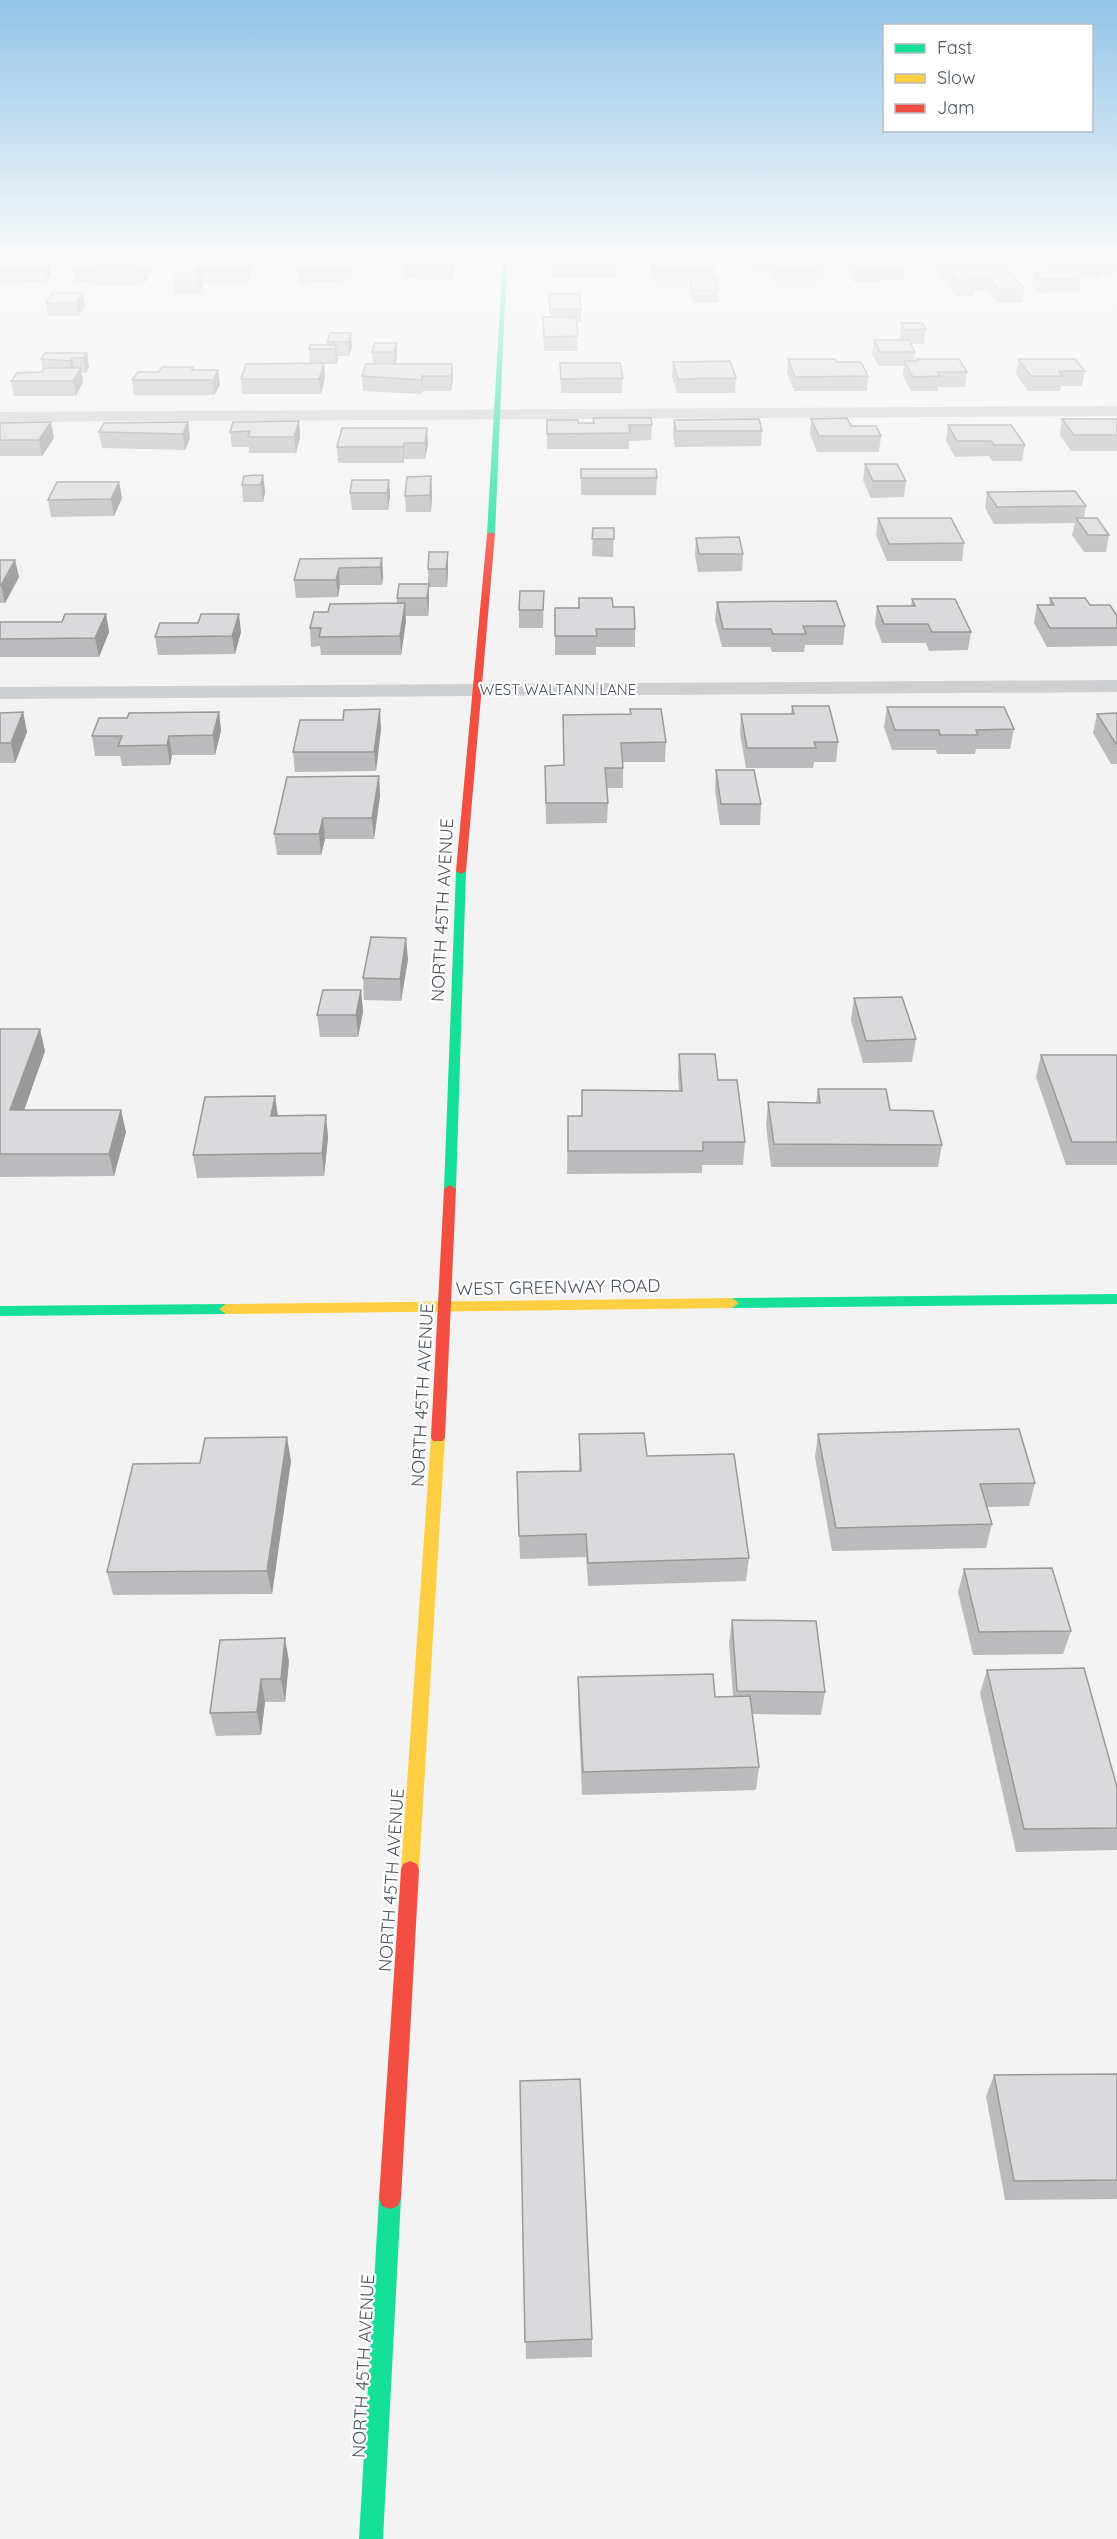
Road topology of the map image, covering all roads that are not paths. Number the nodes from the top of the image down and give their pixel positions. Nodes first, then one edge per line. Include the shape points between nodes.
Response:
1 (498, 372) edge
2 (1117, 411) edge
3 (496, 414) junction
4 (0, 417) edge
5 (1117, 686) edge
6 (474, 690) junction
7 (0, 693) edge
8 (1117, 1299) edge
9 (445, 1306) junction
10 (0, 1311) edge
11 (371, 2539) edge

1 - 3 street, NORTH 45TH AVENUE
2 - 3 street
3 - 4 street
3 - 6 street, NORTH 45TH AVENUE via 491,531
5 - 6 street, WEST WALTANN LANE
6 - 7 street, WEST WALTANN LANE
6 - 9 street, NORTH 45TH AVENUE via 458,914
8 - 9 street, WEST GREENWAY ROAD
9 - 10 street, WEST GREENWAY ROAD
9 - 11 street, NORTH 45TH AVENUE

